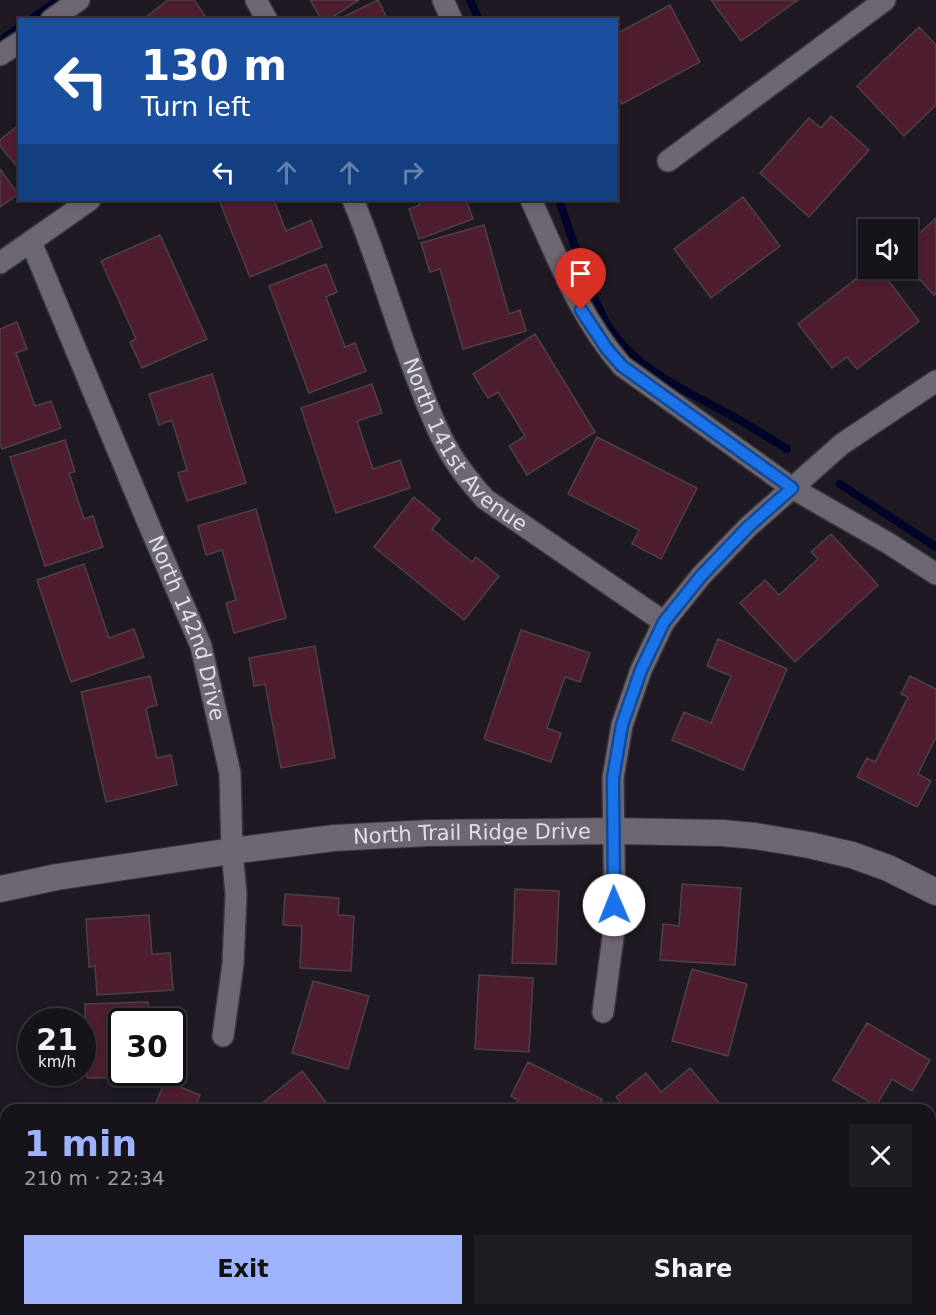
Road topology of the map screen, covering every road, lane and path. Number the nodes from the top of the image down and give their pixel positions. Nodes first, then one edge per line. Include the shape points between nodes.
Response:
1 (80, 0) edge
2 (256, 0) edge
3 (443, 0) edge
4 (885, 0) edge
5 (54, 18) edge
6 (266, 18) edge
7 (451, 18) edge
8 (18, 43) edge
9 (0, 55) edge
10 (668, 161) dead end
11 (89, 201) edge
12 (353, 201) edge
13 (531, 201) edge
14 (31, 242) junction
15 (0, 263) edge
16 (936, 381) edge
17 (795, 486) junction
18 (936, 574) edge
19 (664, 622) junction
20 (614, 831) junction
21 (232, 851) junction
22 (0, 889) edge
23 (936, 892) edge
24 (603, 1012) dead end
25 (223, 1036) dead end

1 - 5 street
2 - 6 street
3 - 7 street
4 - 10 street
8 - 9 street
11 - 14 street
12 - 19 street, North 141st Avenue via 424,396 448,450 467,478 485,499
13 - 17 street via 581,310 622,366
14 - 15 street
14 - 21 street, North 142nd Drive via 201,646 230,773
16 - 17 street via 842,444
17 - 18 street
17 - 19 street via 748,527
19 - 20 street via 641,670 622,725 613,778
20 - 21 street, North Trail Ridge Drive via 334,838
20 - 23 street, North Trail Ridge Drive via 722,833 809,845 888,868
20 - 24 street via 615,922
21 - 22 street, North Trail Ridge Drive
21 - 25 street, North 142nd Drive via 236,894 233,964

